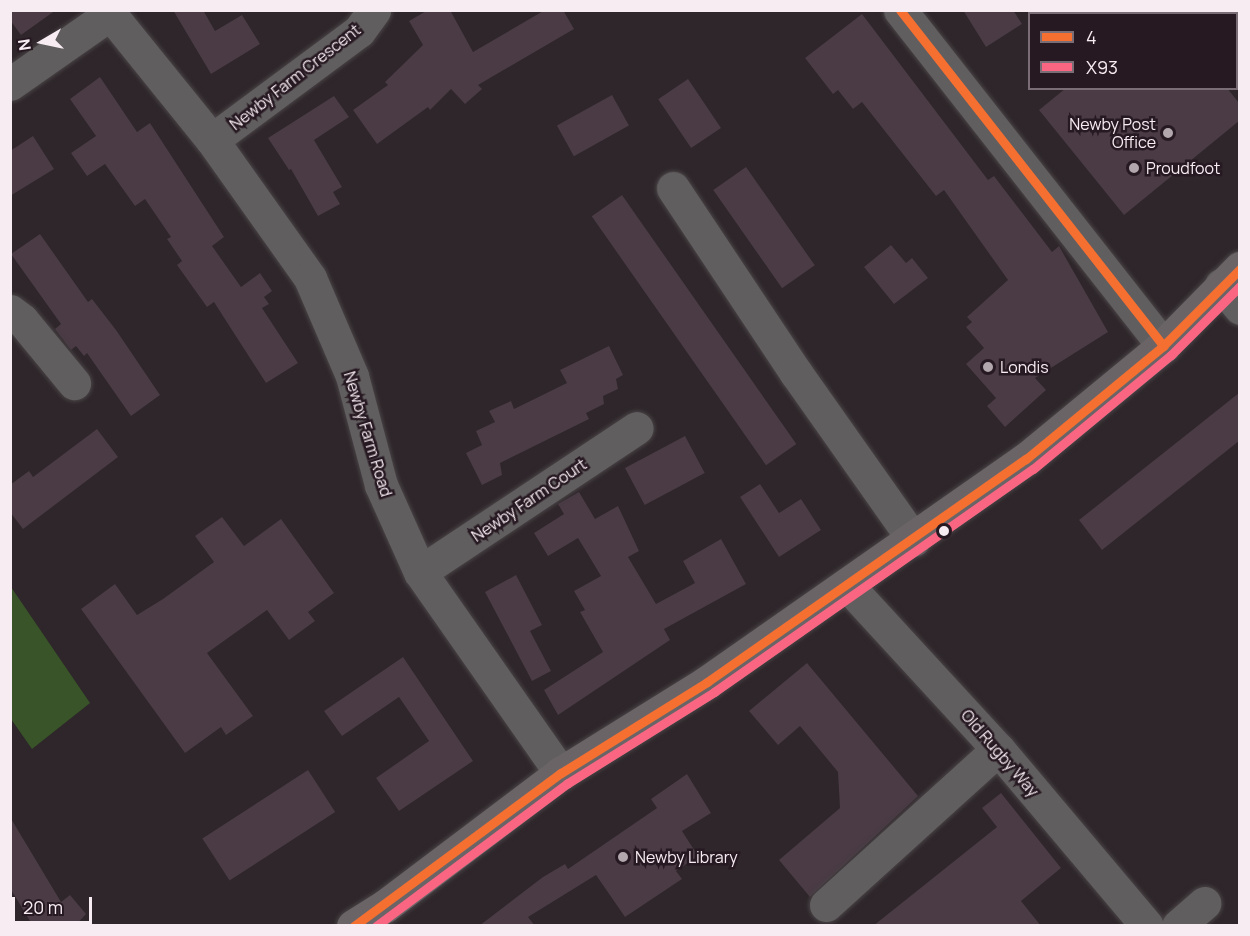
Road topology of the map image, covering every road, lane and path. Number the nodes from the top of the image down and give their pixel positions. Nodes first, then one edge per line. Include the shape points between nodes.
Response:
1 (374, 10) edge
2 (900, 10) edge
3 (108, 12) edge
4 (10, 84) edge
5 (212, 140) junction
6 (673, 188) dead end
7 (1233, 287) edge
8 (10, 311) edge
9 (1163, 346) junction
10 (55, 373) dead end
11 (637, 428) dead end
12 (914, 540) junction
13 (420, 572) junction
14 (848, 586) junction
15 (998, 749) junction
16 (561, 773) junction
17 (1204, 903) dead end
18 (826, 905) dead end
19 (353, 926) edge
20 (1147, 926) edge
21 (1178, 926) edge

1 - 5 street, Newby Farm Crescent via 351,38
2 - 9 street
3 - 4 street
3 - 5 street, Newby Farm Road
5 - 13 street, Newby Farm Road via 310,278 352,376 381,485
6 - 12 street
7 - 9 highway
8 - 10 street via 22,320
9 - 12 highway via 1107,395
11 - 13 street, Newby Farm Court
12 - 14 highway
13 - 16 street, Newby Farm Road
14 - 15 street, Old Rugby Way
14 - 16 highway via 707,682
15 - 18 street
15 - 20 street, Old Rugby Way
16 - 19 highway
17 - 21 street

